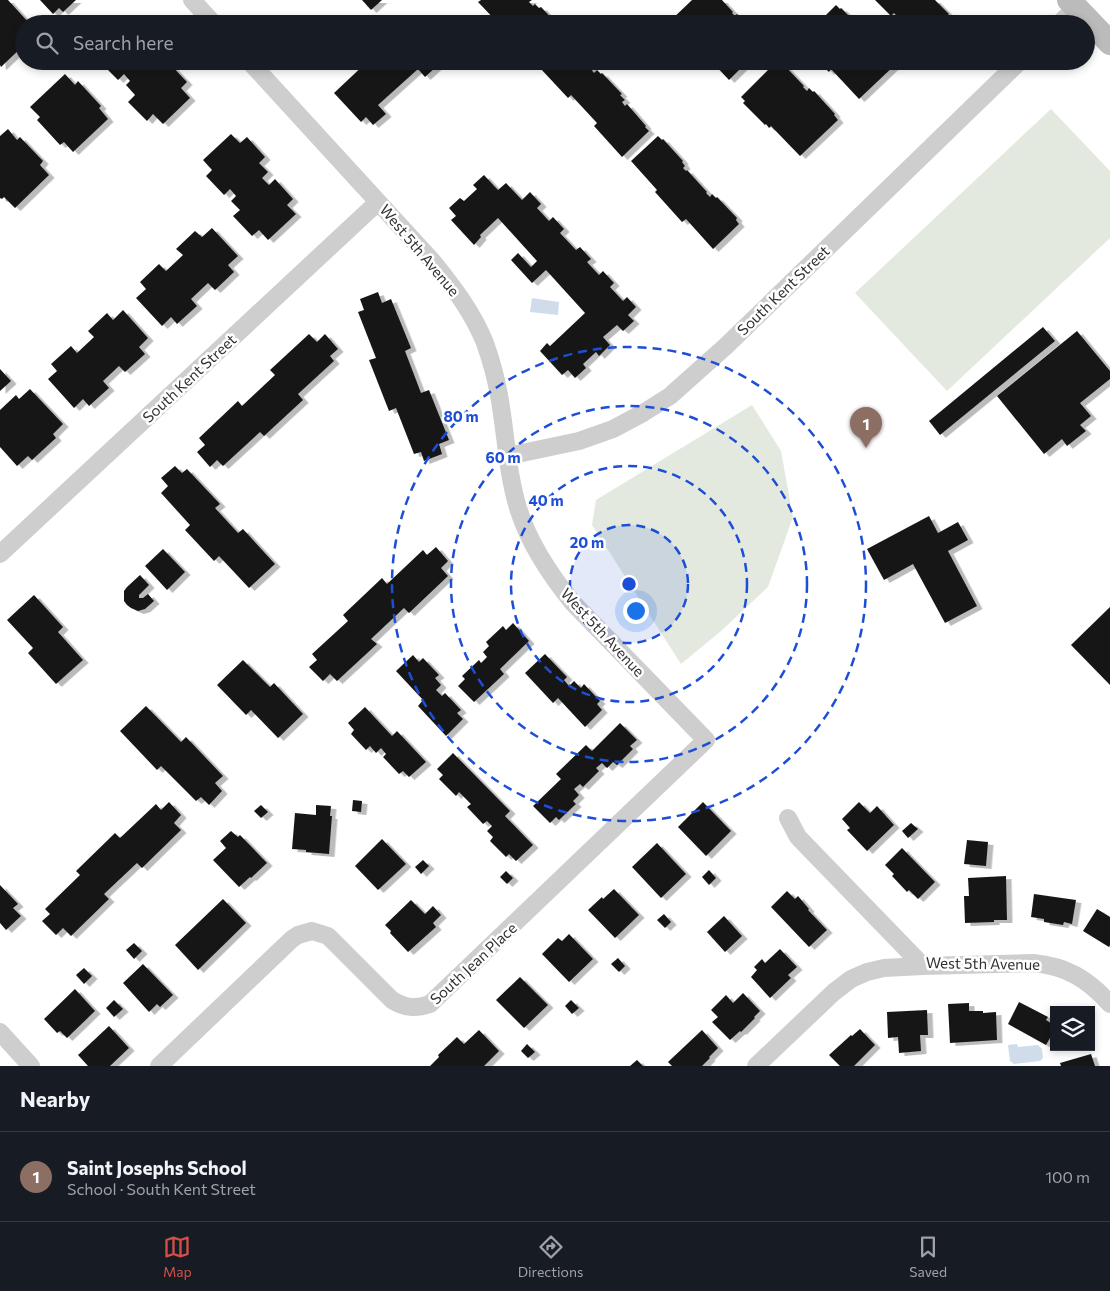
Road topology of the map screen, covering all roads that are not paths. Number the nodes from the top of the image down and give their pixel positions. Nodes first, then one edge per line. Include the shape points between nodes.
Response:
1 (192, 0) edge
2 (1072, 4) edge
3 (206, 15) edge
4 (1064, 15) edge
5 (1083, 15) edge
6 (1095, 28) edge
7 (1110, 43) edge
8 (257, 70) edge
9 (1011, 70) edge
10 (378, 202) junction
11 (508, 456) junction
12 (0, 554) edge
13 (706, 740) joint
14 (788, 818) dead end
15 (922, 966) junction
16 (1110, 1004) edge
17 (0, 1032) edge
18 (31, 1066) edge
19 (159, 1066) edge
20 (756, 1066) edge

1 - 3 street
2 - 4 street
2 - 5 main road
6 - 7 main road
8 - 10 street, West 5th Avenue
9 - 11 street, South Kent Street via 726,346 670,396 614,429 579,442
10 - 11 street, West 5th Avenue via 434,263 472,315 499,393
10 - 12 street, South Kent Street
11 - 13 street, West 5th Avenue via 520,512 557,584
13 - 19 street, South Jean Place via 430,1004 420,1008 400,1006 328,936 312,931 292,939
14 - 15 street, West 5th Avenue via 798,836
15 - 16 street, West 5th Avenue via 1046,964 1081,978
15 - 20 street via 884,968 851,979
17 - 18 street

